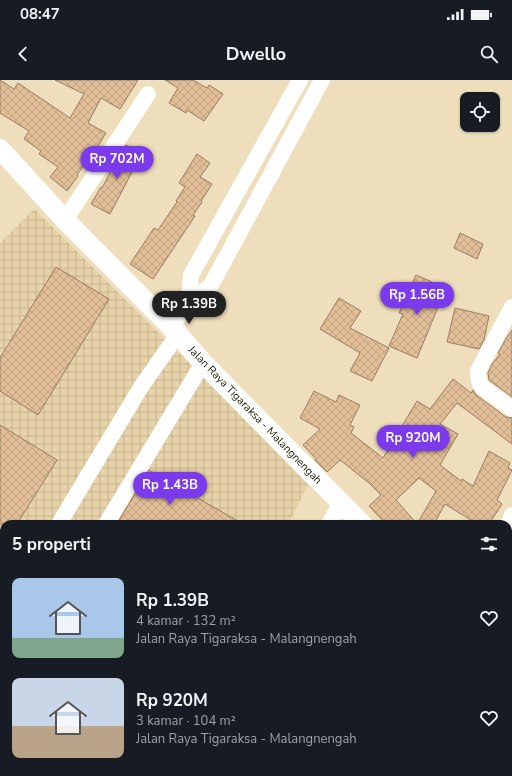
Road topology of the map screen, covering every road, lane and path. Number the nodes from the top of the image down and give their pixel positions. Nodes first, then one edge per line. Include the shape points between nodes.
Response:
1 (300, 80) edge
2 (322, 80) edge
3 (148, 94) dead end
4 (0, 149) edge
5 (65, 220) junction
6 (189, 301) junction
7 (512, 308) edge
8 (174, 331) junction
9 (203, 362) junction
10 (512, 409) edge
11 (341, 503) junction
12 (61, 520) edge
13 (108, 520) edge
14 (331, 520) edge
15 (358, 520) edge

1 - 6 street via 191,275
2 - 6 street via 210,287
3 - 5 street
4 - 5 main road, Jalan Raya Tigaraksa - Malangnengah
5 - 8 main road, Jalan Raya Tigaraksa - Malangnengah
6 - 8 street
7 - 10 street via 478,370 478,377 482,387
8 - 9 main road, Jalan Raya Tigaraksa - Malangnengah
8 - 12 street
9 - 11 main road, Jalan Raya Tigaraksa - Malangnengah
9 - 13 street
11 - 14 street
11 - 15 main road, Jalan Raya Tigaraksa - Malangnengah

